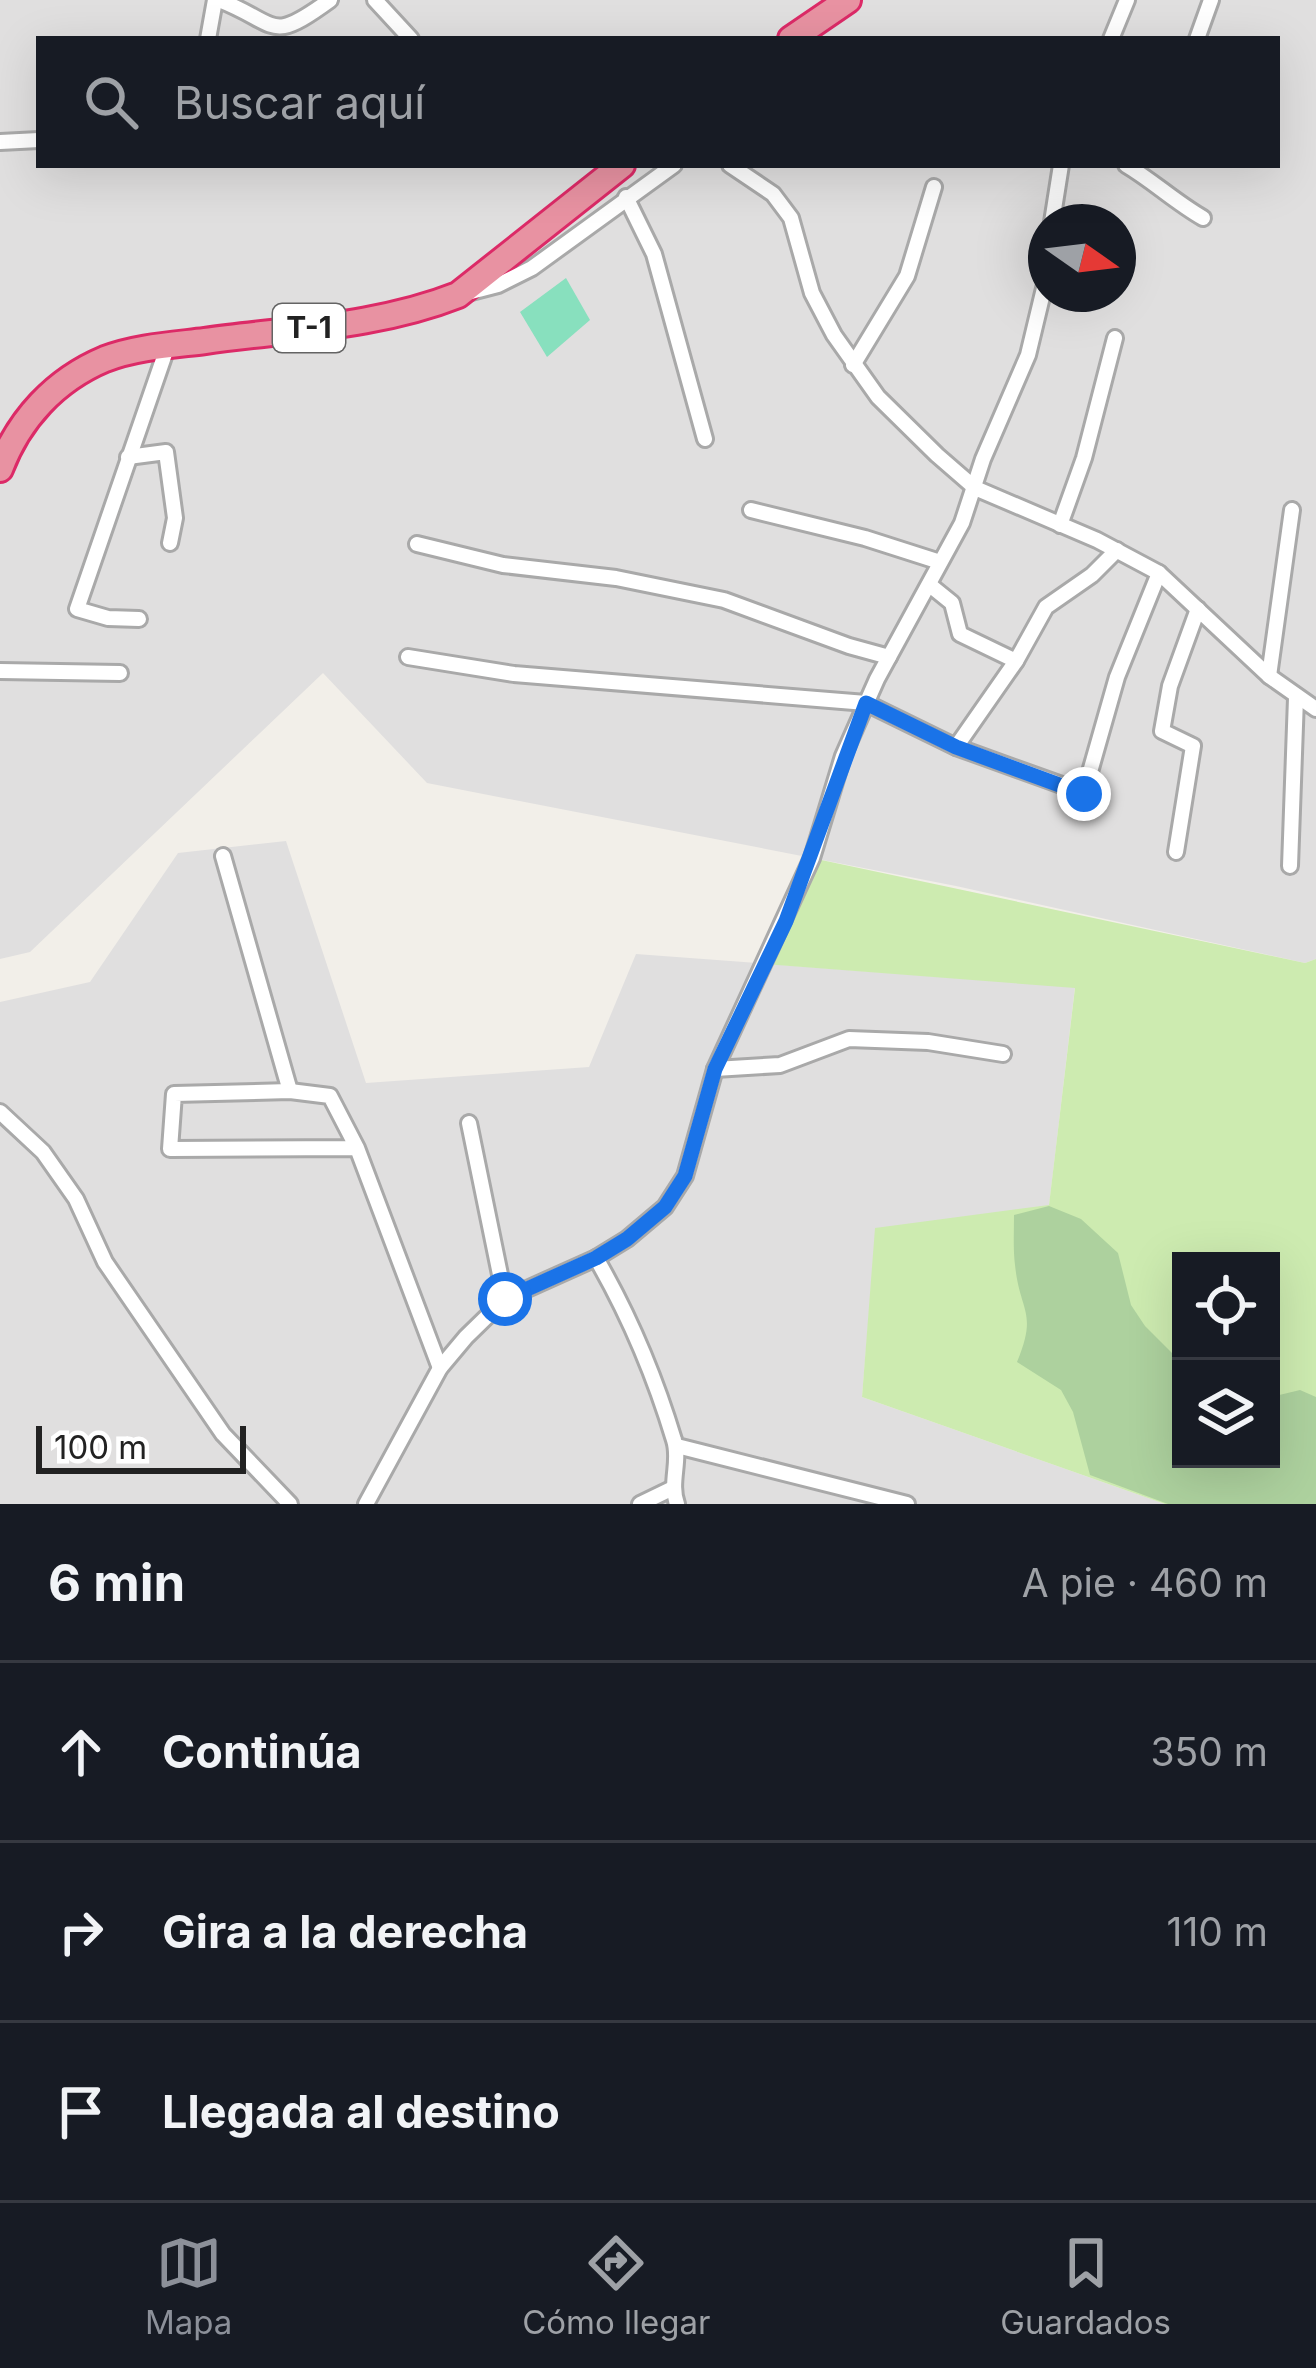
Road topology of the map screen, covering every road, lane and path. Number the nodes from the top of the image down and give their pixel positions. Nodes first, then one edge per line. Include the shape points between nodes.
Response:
1 (330, 0) edge
2 (375, 0) edge
3 (1127, 0) edge
4 (1211, 0) edge
5 (224, 1) edge
6 (834, 4) edge
7 (209, 36) edge
8 (408, 36) edge
9 (795, 36) edge
10 (1112, 36) edge
11 (1198, 36) edge
12 (36, 140) edge
13 (0, 142) edge
14 (618, 168) edge
15 (670, 168) edge
16 (734, 168) edge
17 (1061, 168) edge
18 (1131, 168) edge
19 (934, 187) dead end
20 (626, 197) junction
21 (1055, 204) edge
22 (1204, 218) dead end
23 (458, 295) junction
24 (1038, 312) edge
25 (1115, 338) dead end
26 (168, 345) junction
27 (853, 365) junction
28 (705, 440) dead end
29 (128, 457) junction
30 (0, 469) edge
31 (975, 488) junction
32 (752, 510) dead end
33 (1292, 510) dead end
34 (1060, 525) junction
35 (170, 544) dead end
36 (416, 544) dead end
37 (1117, 550) junction
38 (940, 562) junction
39 (1159, 573) junction
40 (931, 586) junction
41 (1198, 609) junction
42 (139, 619) dead end
43 (408, 657) dead end
44 (890, 657) junction
45 (1016, 661) junction
46 (0, 671) edge
47 (120, 673) dead end
48 (1269, 676) junction
49 (1296, 698) junction
50 (866, 703) junction
51 (1316, 709) edge
52 (956, 747) junction
53 (1176, 852) dead end
54 (223, 856) dead end
55 (1290, 866) dead end
56 (1003, 1054) dead end
57 (715, 1069) junction
58 (290, 1091) junction
59 (0, 1112) edge
60 (469, 1123) dead end
61 (357, 1148) junction
62 (596, 1258) junction
63 (505, 1299) junction
64 (440, 1368) junction
65 (677, 1446) junction
66 (674, 1496) edge
67 (290, 1504) edge
68 (366, 1504) edge
69 (640, 1504) edge
70 (907, 1504) edge

1 - 5 street via 280,28
2 - 8 street
3 - 10 street
4 - 11 street
5 - 7 street
6 - 9 highway
12 - 13 street
14 - 23 highway, T-1
15 - 20 street
16 - 27 street via 773,194 790,218 812,293
17 - 21 street
18 - 22 street
19 - 27 street via 907,276
20 - 23 street via 532,268
20 - 28 street via 653,254
23 - 26 highway, T-1 via 406,314
24 - 31 street
25 - 34 street
26 - 29 street
26 - 30 highway, T-1 via 106,358 52,391 22,424
27 - 31 street
29 - 35 street via 166,452 175,518
29 - 42 street via 77,609
31 - 34 street
31 - 38 street
32 - 38 street
33 - 48 street
34 - 37 street
36 - 44 street via 724,600
37 - 39 street
37 - 45 street via 1046,607
38 - 40 street
39 - 41 street
39 - 52 street via 1084,794
40 - 44 street
40 - 45 street via 952,603 960,634
41 - 48 street
41 - 53 street via 1162,731 1193,746
43 - 50 street via 514,674
44 - 50 street
45 - 52 street
46 - 47 street
48 - 49 street
49 - 51 street
49 - 55 street
50 - 52 street
50 - 57 street via 803,879
54 - 58 street
56 - 57 street via 849,1039 780,1065
57 - 62 street via 675,1192
58 - 61 street via 330,1096
58 - 61 street via 174,1094 170,1149
59 - 67 street via 76,1198 105,1262 223,1434
60 - 63 street
61 - 64 street
62 - 63 street
62 - 65 street via 632,1324
63 - 64 street
64 - 68 street
65 - 66 street
65 - 70 street
66 - 69 street

